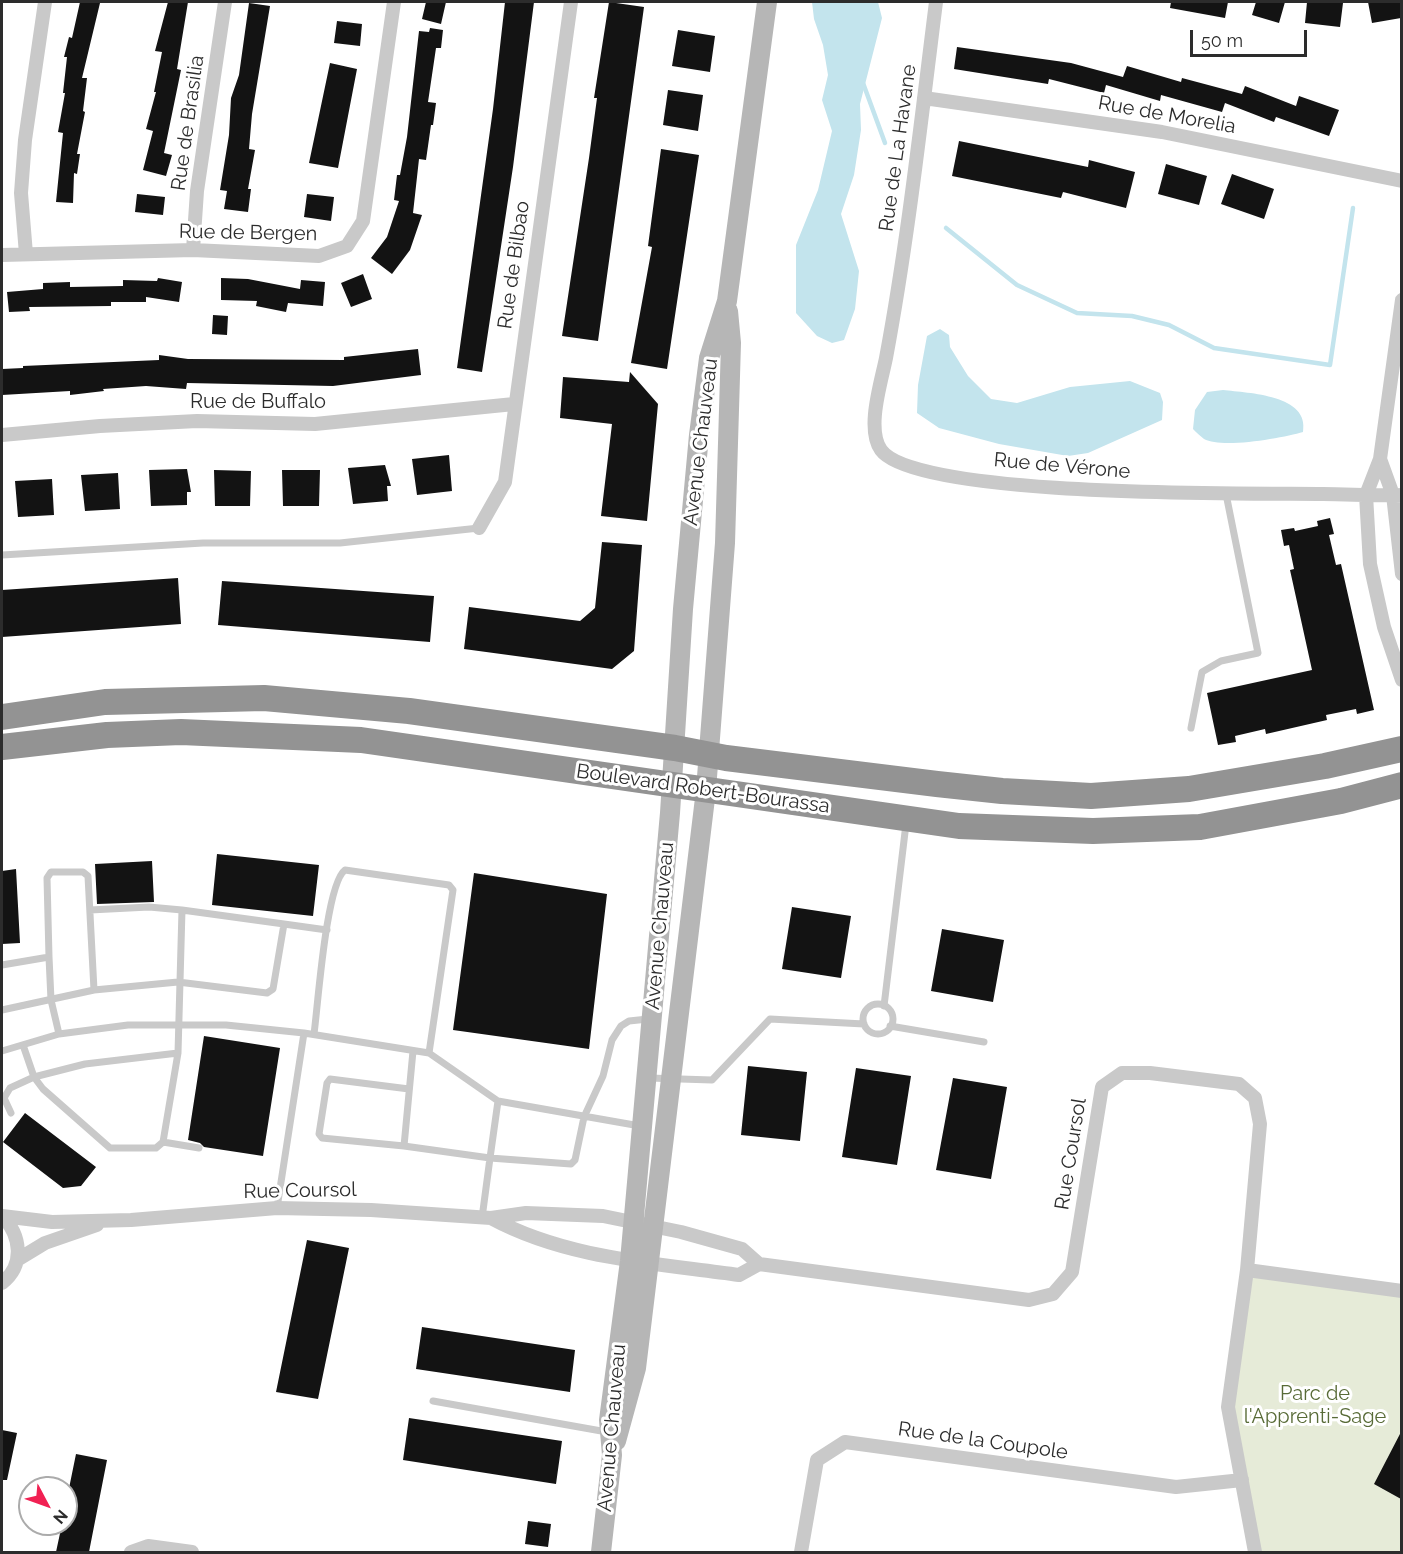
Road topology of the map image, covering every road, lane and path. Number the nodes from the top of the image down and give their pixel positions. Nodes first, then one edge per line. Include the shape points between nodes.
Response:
1 (45, 2) edge
2 (225, 2) edge
3 (394, 2) edge
4 (571, 2) edge
5 (767, 2) edge
6 (936, 2) edge
7 (924, 98) junction
8 (1401, 181) edge
9 (193, 250) junction
10 (26, 254) junction
11 (2, 255) edge
12 (897, 300) joint
13 (1401, 300) edge
14 (727, 301) junction
15 (514, 404) junction
16 (2, 435) edge
17 (1380, 459) junction
18 (1226, 494) junction
19 (1366, 495) junction
20 (1397, 495) edge
21 (479, 528) joint
22 (2, 555) edge
23 (1401, 573) edge
24 (1401, 680) edge
25 (2, 717) edge
26 (1191, 728) dead end
27 (2, 747) edge
28 (675, 748) junction
29 (1401, 749) edge
30 (709, 754) junction
31 (1401, 784) edge
32 (672, 785) junction
33 (706, 790) junction
34 (906, 819) junction
35 (90, 910) junction
36 (182, 910) junction
37 (284, 924) junction
38 (327, 930) junction
39 (49, 957) junction
40 (2, 964) edge
41 (178, 982) junction
42 (94, 990) junction
43 (51, 1000) junction
44 (884, 1006) junction
45 (2, 1010) edge
46 (651, 1019) junction
47 (177, 1024) junction
48 (864, 1024) junction
49 (890, 1026) junction
50 (304, 1033) junction
51 (59, 1034) junction
52 (314, 1034) junction
53 (984, 1042) dead end
54 (23, 1045) junction
55 (2, 1051) edge
56 (413, 1051) junction
57 (178, 1053) junction
58 (429, 1053) junction
59 (34, 1077) junction
60 (645, 1078) junction
61 (671, 1079) junction
62 (409, 1089) junction
63 (498, 1101) junction
64 (11, 1113) dead end
65 (584, 1117) junction
66 (641, 1126) junction
67 (163, 1142) junction
68 (404, 1146) junction
69 (199, 1148) dead end
70 (489, 1158) junction
71 (277, 1208) junction
72 (2, 1216) edge
73 (486, 1218) junction
74 (110, 1220) junction
75 (633, 1223) junction
76 (654, 1227) junction
77 (17, 1260) junction
78 (640, 1262) junction
79 (759, 1264) junction
80 (1247, 1270) junction
81 (2, 1283) edge
82 (1401, 1291) edge
83 (433, 1401) dead end
84 (610, 1432) junction
85 (612, 1455) junction
86 (1242, 1480) junction
87 (131, 1552) edge
88 (192, 1552) edge
89 (601, 1552) edge
90 (801, 1552) edge
91 (1256, 1552) edge

1 - 10 street via 21,193
2 - 9 street, Rue de Brasilia via 197,191
3 - 9 street, Rue de Bergen via 363,221 356,235 347,246 319,256
4 - 15 street, Rue de Bilbao
5 - 14 main road, Avenue Chauveau
6 - 7 street, Rue de La Havane
7 - 8 street, Rue de Morelia via 1162,132
7 - 12 street, Rue de La Havane
9 - 10 street, Rue de Bergen
10 - 11 street, Rue de Bergen
12 - 18 street, Rue de Vérone via 873,429 881,450 900,464 922,471 1030,486
13 - 17 street
14 - 28 main road, Avenue Chauveau via 709,358 699,435
14 - 30 main road, Avenue Chauveau via 731,343 725,543
15 - 16 street, Rue de Buffalo via 315,424 197,421
15 - 21 street, Rue de Bilbao via 504,482
17 - 19 street
17 - 20 street
18 - 19 street, Rue de Vérone
18 - 26 lane via 1258,653 1221,661 1202,672
19 - 20 street, Rue de Vérone
19 - 24 street via 1370,564
20 - 23 street
21 - 22 lane via 340,543 203,543
25 - 28 highway, Boulevard Robert-Bourassa via 105,702 264,698 409,711
27 - 32 highway, Boulevard Robert-Bourassa via 107,735 255,734 361,740
28 - 30 highway, Boulevard Robert-Bourassa
28 - 32 main road, Avenue Chauveau
29 - 30 highway, Boulevard Robert-Bourassa via 1189,789 1091,796 1002,791
30 - 33 main road, Avenue Chauveau
31 - 34 highway, Boulevard Robert-Bourassa via 1341,801 1200,826 1082,830 959,826
32 - 33 highway, Boulevard Robert-Bourassa
32 - 46 main road, Avenue Chauveau
33 - 34 highway, Boulevard Robert-Bourassa
33 - 61 main road, Avenue Chauveau
34 - 44 lane
35 - 36 lane
35 - 39 lane via 88,876 83,872 51,872 47,878
35 - 42 lane
36 - 37 lane
36 - 41 lane
37 - 38 lane
37 - 41 lane via 273,989 267,993
38 - 52 lane
38 - 58 lane via 329,907 339,874 345,870 449,885 453,890
39 - 40 lane
39 - 43 lane
41 - 42 lane
41 - 47 lane
42 - 43 lane
43 - 45 lane
43 - 51 lane
44 - 48 lane via 870,1007
44 - 49 lane via 891,1012
46 - 60 main road, Avenue Chauveau
46 - 65 lane via 628,1021 621,1026 612,1040 603,1076
47 - 50 lane
47 - 51 lane via 128,1025
47 - 57 lane
48 - 49 lane via 874,1034 884,1033
48 - 61 lane via 770,1019 712,1080
49 - 53 lane
50 - 52 lane
50 - 71 lane
51 - 54 lane
52 - 56 lane
54 - 55 lane
54 - 59 lane
56 - 58 lane
56 - 62 lane
57 - 59 lane via 85,1064
57 - 67 lane
58 - 63 lane
59 - 64 lane via 10,1088 4,1098
59 - 67 lane via 111,1148 156,1148
60 - 61 lane
60 - 66 main road, Avenue Chauveau
61 - 76 main road, Avenue Chauveau
62 - 68 lane
62 - 68 lane via 330,1079 319,1134 322,1138
63 - 65 lane
63 - 70 lane
65 - 66 lane
65 - 70 lane via 571,1164
66 - 75 main road, Avenue Chauveau
67 - 69 lane
68 - 70 lane
70 - 73 lane
71 - 73 street, Rue Coursol
71 - 74 street, Rue Coursol
72 - 74 street, Rue Coursol via 52,1222
72 - 77 street via 16,1236
73 - 75 street, Rue Coursol via 526,1213 603,1216
73 - 78 street, Rue Coursol via 520,1234 602,1257
74 - 77 street, Rue Coursol via 45,1243
75 - 76 street, Rue Coursol
75 - 78 main road, Avenue Chauveau
76 - 78 main road, Avenue Chauveau
76 - 79 street, Rue Coursol via 742,1249
77 - 81 street
78 - 79 street, Rue Coursol via 739,1275
78 - 84 main road, Avenue Chauveau via 609,1420
78 - 85 main road via 636,1368
79 - 80 street, Rue Coursol via 1029,1300 1053,1294 1072,1272 1102,1087 1122,1073 1140,1073 1239,1084 1255,1098 1260,1124
80 - 82 street
80 - 86 street, Rue Coursol via 1228,1407
83 - 84 lane
84 - 85 main road, Avenue Chauveau
85 - 89 main road, Avenue Chauveau
86 - 90 street, Rue de la Coupole via 1176,1487 845,1442 817,1460
86 - 91 street, Rue Coursol
87 - 88 street via 148,1546

